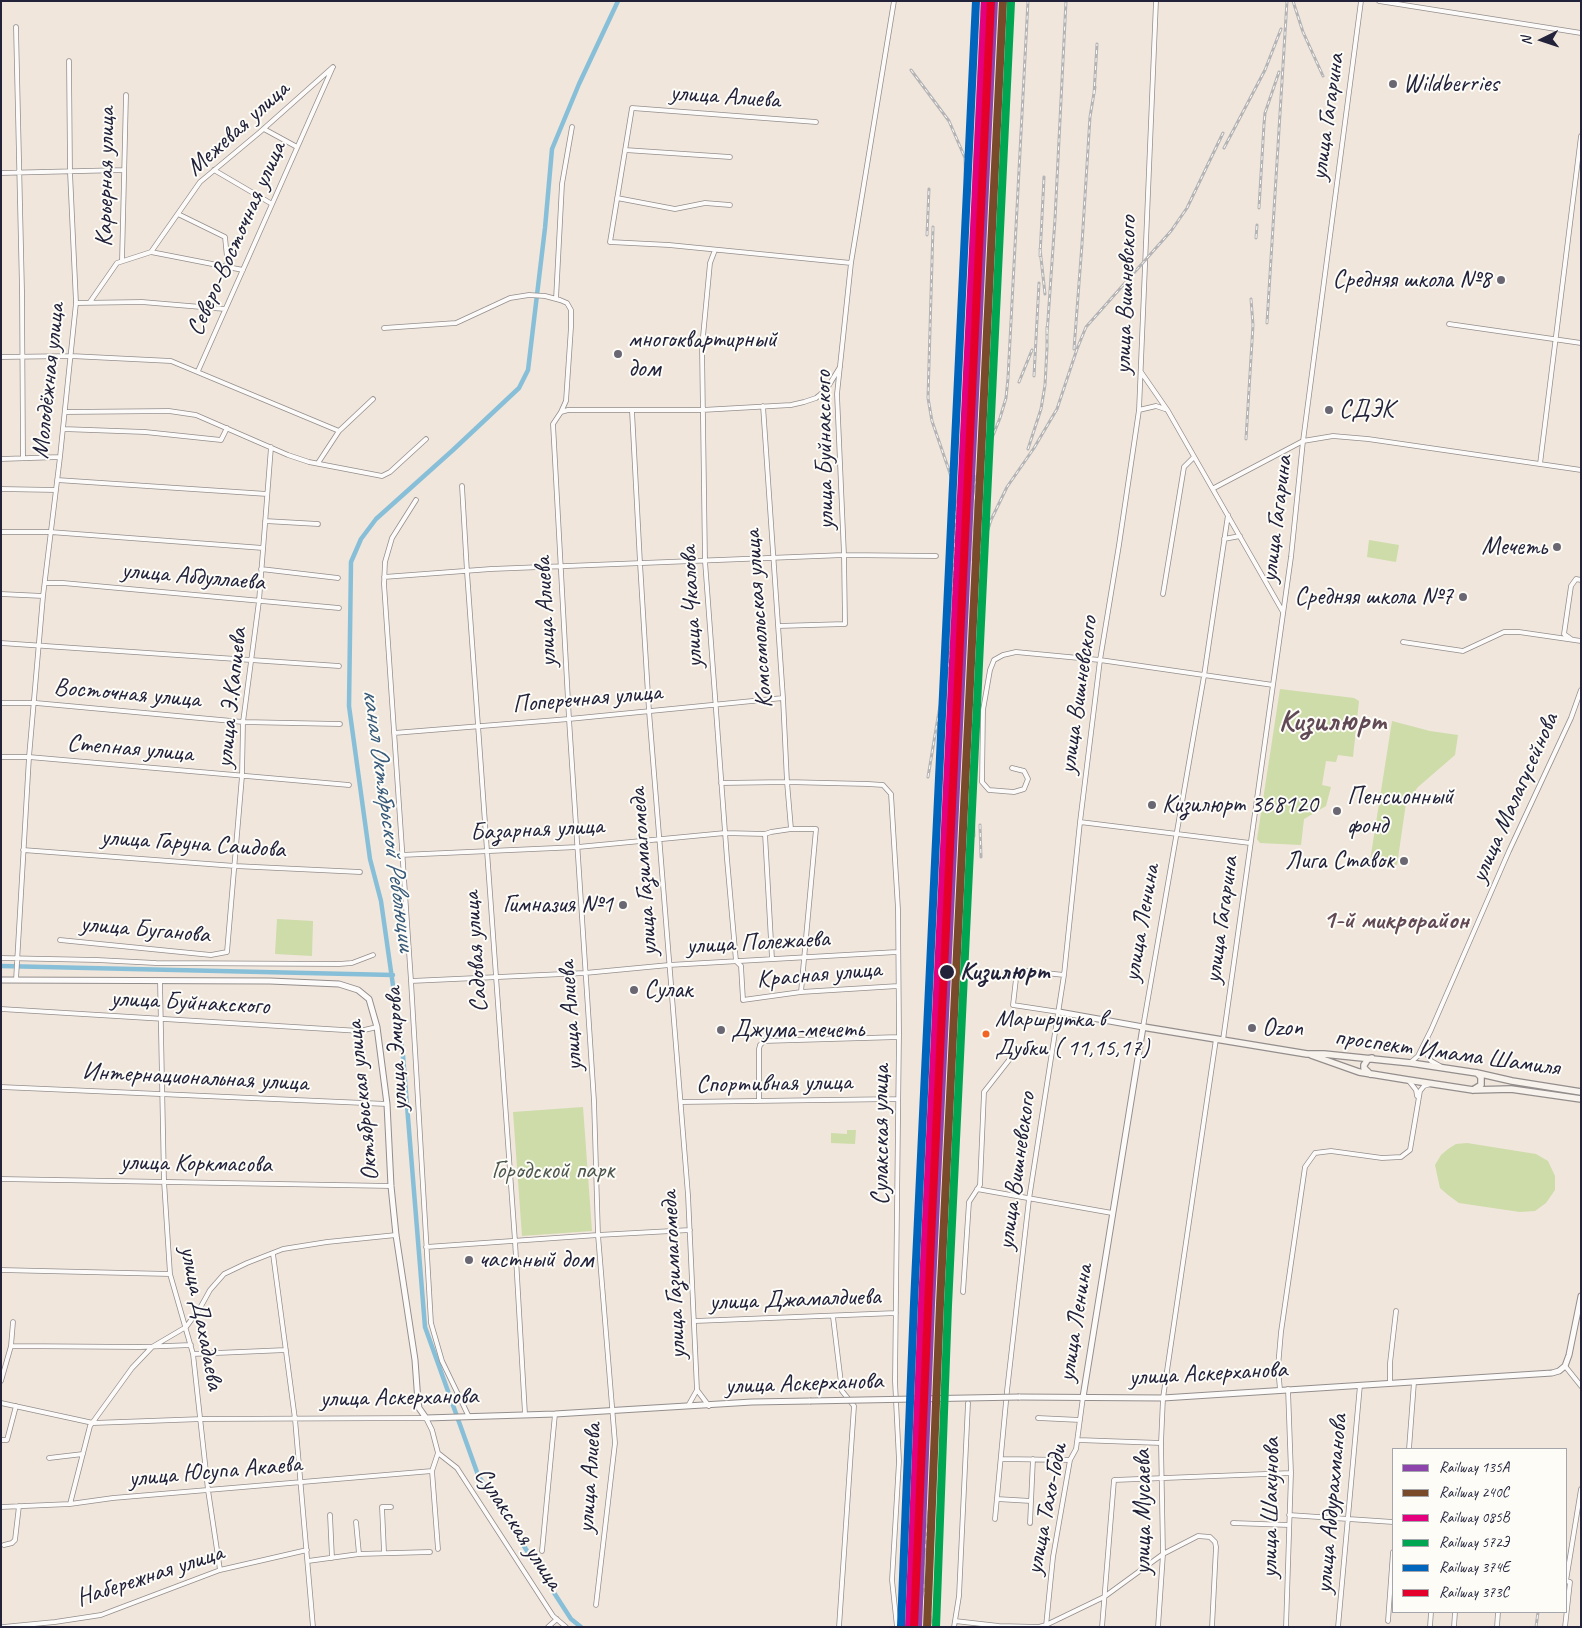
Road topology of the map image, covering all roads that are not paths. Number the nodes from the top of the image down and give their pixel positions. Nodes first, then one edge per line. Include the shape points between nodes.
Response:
1 (894, 1) edge
2 (1156, 1) edge
3 (1361, 1) edge
4 (1379, 1) edge
5 (16, 27) dead end
6 (1581, 33) edge
7 (69, 61) dead end
8 (333, 67) joint
9 (126, 95) dead end
10 (816, 122) dead end
11 (572, 127) dead end
12 (264, 129) junction
13 (1581, 136) edge
14 (297, 147) junction
15 (625, 150) junction
16 (730, 158) dead end
17 (123, 170) junction
18 (214, 170) junction
19 (70, 172) junction
20 (19, 173) junction
21 (1, 174) edge
22 (617, 198) junction
23 (272, 204) junction
24 (730, 205) dead end
25 (178, 214) junction
26 (715, 250) junction
27 (151, 252) junction
28 (122, 261) junction
29 (851, 263) junction
30 (228, 268) junction
31 (243, 270) junction
32 (556, 299) junction
33 (76, 302) junction
34 (90, 302) junction
35 (225, 309) junction
36 (1449, 324) dead end
37 (384, 328) dead end
38 (1556, 340) junction
39 (1581, 343) edge
40 (1, 356) edge
41 (71, 356) junction
42 (22, 357) junction
43 (840, 367) junction
44 (198, 371) junction
45 (1141, 372) junction
46 (373, 399) dead end
47 (763, 406) junction
48 (702, 410) junction
49 (1139, 410) junction
50 (632, 411) junction
51 (1168, 411) junction
52 (65, 412) junction
53 (561, 412) junction
54 (226, 428) junction
55 (63, 429) junction
56 (339, 431) junction
57 (426, 439) dead end
58 (1303, 441) junction
59 (271, 447) junction
60 (60, 457) junction
61 (1194, 457) junction
62 (23, 458) junction
63 (1, 459) edge
64 (318, 463) junction
65 (1540, 464) junction
66 (1581, 470) edge
67 (57, 480) junction
68 (462, 486) dead end
69 (1214, 488) junction
70 (1, 489) edge
71 (56, 490) junction
72 (267, 494) junction
73 (416, 500) dead end
74 (1228, 515) junction
75 (265, 521) junction
76 (318, 524) dead end
77 (1, 532) edge
78 (50, 532) junction
79 (1240, 536) junction
80 (1224, 539) junction
81 (263, 548) junction
82 (844, 555) junction
83 (936, 556) dead end
84 (772, 559) junction
85 (705, 561) junction
86 (640, 563) junction
87 (562, 567) junction
88 (261, 570) junction
89 (466, 572) junction
90 (384, 577) junction
91 (338, 578) dead end
92 (1581, 580) edge
93 (45, 583) junction
94 (1, 594) edge
95 (1163, 594) dead end
96 (43, 596) junction
97 (259, 601) junction
98 (339, 608) dead end
99 (1283, 612) junction
100 (778, 626) junction
101 (1573, 640) junction
102 (1581, 641) edge
103 (1403, 642) dead end
104 (1, 643) edge
105 (38, 645) junction
106 (1100, 660) junction
107 (252, 661) junction
108 (339, 666) dead end
109 (1204, 676) junction
110 (1273, 685) junction
111 (1581, 690) edge
112 (783, 698) junction
113 (1, 703) edge
114 (35, 703) junction
115 (715, 704) junction
116 (649, 711) junction
117 (569, 719) junction
118 (243, 722) junction
119 (340, 724) dead end
120 (478, 726) junction
121 (394, 733) junction
122 (1, 757) edge
123 (28, 758) junction
124 (1012, 768) dead end
125 (242, 776) junction
126 (786, 782) junction
127 (721, 783) junction
128 (348, 785) dead end
129 (1080, 822) junction
130 (791, 829) junction
131 (725, 833) junction
132 (765, 834) junction
133 (1177, 834) junction
134 (659, 839) junction
135 (1250, 843) junction
136 (578, 847) junction
137 (23, 850) junction
138 (486, 850) junction
139 (401, 855) junction
140 (235, 866) junction
141 (360, 872) dead end
142 (60, 940) dead end
143 (227, 952) joint
144 (898, 952) junction
145 (373, 955) dead end
146 (804, 957) junction
147 (1, 958) edge
148 (17, 959) junction
149 (772, 959) junction
150 (736, 962) junction
151 (669, 965) junction
152 (585, 973) junction
153 (1064, 975) junction
154 (495, 976) junction
155 (1, 980) edge
156 (16, 980) junction
157 (160, 981) junction
158 (411, 981) junction
159 (898, 986) junction
160 (801, 992) junction
161 (743, 1000) joint
162 (1, 1009) edge
163 (1059, 1012) junction
164 (161, 1019) junction
165 (377, 1027) junction
166 (1143, 1027) junction
167 (1431, 1030) junction
168 (899, 1038) junction
169 (1216, 1039) junction
170 (1223, 1040) junction
171 (1307, 1054) junction
172 (1013, 1055) dead end
173 (1374, 1058) junction
174 (1411, 1063) junction
175 (1442, 1068) junction
176 (1477, 1072) junction
177 (1370, 1074) junction
178 (1408, 1080) junction
179 (1430, 1084) junction
180 (1, 1087) edge
181 (1473, 1090) junction
182 (1581, 1092) edge
183 (162, 1094) junction
184 (898, 1099) junction
185 (1418, 1099) junction
186 (1581, 1099) edge
187 (759, 1101) junction
188 (681, 1102) junction
189 (387, 1104) junction
190 (1, 1179) edge
191 (164, 1181) junction
192 (391, 1186) junction
193 (977, 1190) junction
194 (1029, 1199) junction
195 (1112, 1214) junction
196 (690, 1230) junction
197 (396, 1235) junction
198 (598, 1235) junction
199 (515, 1241) junction
200 (426, 1247) junction
201 (273, 1254) junction
202 (1, 1270) edge
203 (170, 1274) junction
204 (962, 1292) dead end
205 (1581, 1296) edge
206 (1396, 1311) dead end
207 (896, 1313) junction
208 (833, 1317) junction
209 (695, 1321) junction
210 (14, 1322) dead end
211 (186, 1327) junction
212 (191, 1345) junction
213 (11, 1346) junction
214 (152, 1347) junction
215 (286, 1350) junction
216 (193, 1354) junction
217 (1565, 1366) junction
218 (1414, 1381) junction
219 (1, 1382) edge
220 (1390, 1382) junction
221 (1360, 1384) junction
222 (1581, 1386) edge
223 (1288, 1389) junction
224 (697, 1390) junction
225 (1280, 1390) junction
226 (1083, 1397) junction
227 (1163, 1398) junction
228 (1, 1403) edge
229 (968, 1403) dead end
230 (16, 1406) junction
231 (709, 1406) junction
232 (687, 1407) junction
233 (612, 1410) junction
234 (525, 1414) junction
235 (555, 1414) junction
236 (466, 1417) junction
237 (296, 1418) junction
238 (426, 1418) junction
239 (1038, 1418) dead end
240 (202, 1419) junction
241 (1080, 1420) junction
242 (93, 1424) junction
243 (1, 1440) edge
244 (1078, 1440) junction
245 (1161, 1443) junction
246 (1409, 1448) edge
247 (438, 1453) junction
248 (83, 1454) junction
249 (49, 1458) dead end
250 (1001, 1459) junction
251 (1033, 1460) junction
252 (1070, 1460) junction
253 (432, 1471) junction
254 (1291, 1473) junction
255 (1161, 1479) junction
256 (301, 1482) junction
257 (1581, 1489) edge
258 (208, 1490) junction
259 (996, 1499) junction
260 (1031, 1501) junction
261 (70, 1504) junction
262 (19, 1506) junction
263 (1, 1507) edge
264 (390, 1507) dead end
265 (330, 1515) dead end
266 (1289, 1515) junction
267 (1349, 1518) junction
268 (995, 1519) dead end
269 (356, 1522) dead end
270 (1392, 1522) edge
271 (1030, 1523) dead end
272 (1233, 1523) dead end
273 (1289, 1524) junction
274 (4, 1545) dead end
275 (1567, 1548) edge
276 (1572, 1548) junction
277 (438, 1549) dead end
278 (307, 1550) junction
279 (542, 1551) dead end
280 (384, 1552) junction
281 (430, 1552) dead end
282 (359, 1554) junction
283 (1163, 1554) junction
284 (332, 1558) junction
285 (308, 1561) junction
286 (1392, 1567) edge
287 (220, 1570) junction
288 (1567, 1576) edge
289 (1567, 1581) edge
290 (1104, 1598) junction
291 (596, 1605) dead end
292 (1567, 1609) edge
293 (1431, 1613) edge
294 (1455, 1613) edge
295 (1498, 1613) edge
296 (1567, 1613) edge
297 (557, 1619) junction
298 (955, 1621) junction
299 (1388, 1621) dead end
300 (999, 1626) edge
301 (1046, 1626) edge
302 (3, 1627) edge
303 (313, 1627) edge
304 (548, 1627) edge
305 (566, 1627) edge
306 (839, 1627) edge
307 (897, 1627) edge
308 (954, 1627) edge
309 (1102, 1627) edge
310 (1158, 1627) edge
311 (1212, 1627) edge
312 (1286, 1627) edge
313 (1338, 1627) edge
314 (1430, 1627) edge
315 (1454, 1627) edge
316 (1497, 1627) edge
317 (1565, 1627) edge

1 - 29 street, улица Буйнакского
2 - 45 street, улица Вишневского
3 - 58 street, улица Гагарина
4 - 6 street
5 - 20 street
7 - 19 street, Молодёжная улица
8 - 12 street, Межевая улица
8 - 14 street, Северо-Восточная улица
9 - 17 street, Карьерная улица
10 - 15 street, улица Алиева via 632,108
11 - 32 street via 562,184
12 - 14 street
12 - 18 street, Межевая улица
13 - 38 street
14 - 23 street, Северо-Восточная улица
15 - 16 street
15 - 22 street
17 - 19 street
17 - 28 street, Карьерная улица
18 - 23 street
18 - 25 street, Межевая улица via 200,182
19 - 20 street
19 - 33 street, Молодёжная улица
20 - 21 street
20 - 42 street
22 - 24 street via 675,209 705,204
22 - 26 street via 610,242
23 - 31 street, Северо-Восточная улица
25 - 27 street, Межевая улица
25 - 30 street via 225,237
26 - 29 street
26 - 48 street, улица Чкалова via 710,263 702,347
27 - 28 street
27 - 30 street
28 - 34 street via 117,262
29 - 43 street, улица Буйнакского
30 - 31 street
31 - 35 street, Северо-Восточная улица
32 - 37 street via 529,295 510,298 456,323
32 - 53 street via 566,303 571,310 566,401
33 - 34 street
33 - 41 street, Молодёжная улица
34 - 35 street via 142,302
35 - 44 street, Северо-Восточная улица
36 - 38 street
38 - 39 street
38 - 65 street
40 - 42 street
41 - 42 street
41 - 44 street via 171,361
41 - 52 street, Молодёжная улица
42 - 62 street
43 - 47 street via 826,390 816,398
43 - 82 street, улица Буйнакского via 837,394
44 - 56 street
45 - 49 street, улица Вишневского
45 - 51 street
46 - 56 street
47 - 48 street
47 - 84 street, Комсомольская улица
48 - 50 street
48 - 85 street, улица Чкалова
49 - 51 street via 1156,406
49 - 106 street, улица Вишневского
50 - 53 street
50 - 86 street, улица Газимагомеда
51 - 61 street
52 - 54 street via 169,411 196,415
52 - 55 street, Молодёжная улица
53 - 87 street, улица Алиева via 553,424
54 - 55 street via 221,440 145,432
54 - 59 street
55 - 60 street, Молодёжная улица
56 - 64 street
57 - 64 street via 382,476
58 - 65 street via 1351,436
58 - 69 street
58 - 99 street, улица Гагарина
59 - 64 street
59 - 72 street, улица Э.Капиева
60 - 62 street
60 - 67 street, Молодёжная улица
61 - 69 street
61 - 95 street via 1184,467
62 - 63 street
65 - 66 street
67 - 71 street, Молодёжная улица
67 - 72 street
68 - 89 street, Садовая улица
69 - 74 street
70 - 71 street
71 - 78 street, Молодёжная улица
72 - 75 street, улица Э.Капиева
73 - 90 street, улица Эмирова via 392,538
74 - 79 street
74 - 80 street, улица Ленина
75 - 76 street
75 - 81 street, улица Э.Капиева
77 - 78 street
78 - 81 street
78 - 93 street, Молодёжная улица
79 - 80 street
79 - 99 street
80 - 109 street, улица Ленина
81 - 88 street, улица Э.Капиева
82 - 83 street
82 - 84 street
82 - 100 street, улица Буйнакского via 845,624
84 - 85 street
84 - 100 street, Комсомольская улица
85 - 86 street
85 - 115 street, улица Чкалова
86 - 87 street
86 - 116 street, улица Газимагомеда
87 - 89 street
87 - 117 street, улица Алиева
88 - 91 street
88 - 97 street, улица Э.Капиева
89 - 90 street
89 - 120 street, Садовая улица
90 - 121 street, улица Эмирова
92 - 101 street via 1576,579 1571,586 1564,634
93 - 96 street, Молодёжная улица
93 - 97 street, улица Абдуллаева
94 - 96 street
96 - 105 street, Молодёжная улица
97 - 98 street, улица Абдуллаева
97 - 107 street, улица Э.Капиева
99 - 110 street, улица Гагарина
100 - 112 street, Комсомольская улица
101 - 102 street
101 - 103 street via 1504,632 1463,651
104 - 105 street
105 - 107 street
105 - 114 street, Молодёжная улица
106 - 109 street
106 - 124 street via 1016,652 1003,654 994,660 983,710 982,782 989,790 1014,792 1024,789 1028,779 1024,771
106 - 129 street, улица Вишневского
107 - 108 street
107 - 118 street, улица Э.Капиева
109 - 110 street
109 - 133 street, улица Ленина
110 - 135 street, улица Гагарина
111 - 167 street, улица Малагусейнова
112 - 115 street, Поперечная улица
112 - 126 street, Комсомольская улица
113 - 114 street, Восточная улица
114 - 118 street, Восточная улица
114 - 123 street, Молодёжная улица
115 - 116 street, Поперечная улица
115 - 127 street, улица Чкалова
116 - 117 street, Поперечная улица
116 - 134 street, улица Газимагомеда
117 - 120 street, Поперечная улица
117 - 136 street, улица Алиева
118 - 119 street, Восточная улица
118 - 125 street, улица Э.Капиева
120 - 121 street, Поперечная улица
120 - 138 street, Садовая улица
121 - 139 street, улица Эмирова
122 - 123 street, Степная улица
123 - 125 street, Степная улица
123 - 137 street, Молодёжная улица
125 - 128 street, Степная улица
125 - 140 street, улица Э.Капиева
126 - 127 street
126 - 130 street, Комсомольская улица
126 - 144 street, Сулакская улица via 882,785 891,794
127 - 131 street, улица Чкалова
129 - 133 street
129 - 153 street, улица Вишневского
130 - 132 street
130 - 146 street via 816,829
131 - 132 street, Базарная улица
131 - 134 street, Базарная улица
131 - 150 street, улица Чкалова
132 - 149 street
133 - 135 street
133 - 166 street, улица Ленина
134 - 136 street, Базарная улица
134 - 151 street, улица Газимагомеда
135 - 170 street, улица Гагарина
136 - 138 street, Базарная улица
136 - 152 street, улица Алиева
137 - 140 street, улица Гаруна Саидова
137 - 148 street, Молодёжная улица
138 - 139 street, Базарная улица
138 - 154 street, Садовая улица
139 - 158 street, улица Эмирова
140 - 141 street, улица Гаруна Саидова
140 - 143 street, улица Э.Капиева
142 - 143 street, улица Буганова via 211,955
144 - 146 street, улица Полежаева
144 - 159 street, Сулакская улица
145 - 148 street via 352,963 329,964
146 - 149 street, улица Полежаева
146 - 160 street
147 - 148 street
148 - 156 street, Молодёжная улица
149 - 150 street, улица Полежаева
150 - 151 street, улица Полежаева
150 - 161 street, улица Чкалова via 741,966
151 - 152 street, улица Полежаева
151 - 188 street, улица Газимагомеда
152 - 154 street, улица Полежаева
152 - 198 street, улица Алиева via 594,1100
153 - 163 street, улица Вишневского
153 - 163 street via 1017,970 1014,1005
154 - 158 street, улица Полежаева
154 - 199 street, Садовая улица
155 - 156 street, Октябрьская улица
156 - 157 street, Октябрьская улица
157 - 164 street, улица Дахадаева
157 - 165 street, Октябрьская улица via 339,984 358,990 368,999
158 - 200 street, улица Эмирова
159 - 160 street, Красная улица
159 - 168 street, Сулакская улица
160 - 161 street, Красная улица
162 - 164 street, улица Буйнакского
163 - 166 street
163 - 194 street, улица Вишневского
164 - 165 street, улица Буйнакского via 360,1031
164 - 183 street, улица Дахадаева
165 - 189 street, Октябрьская улица
166 - 169 main road, проспект Имама Шамиля
166 - 195 street, улица Ленина
167 - 174 street
167 - 175 street via 1427,1051 1431,1061
168 - 184 street, Сулакская улица
168 - 187 street via 764,1041 759,1049
169 - 170 main road, проспект Имама Шамиля
169 - 227 street
170 - 171 main road, проспект Имама Шамиля
171 - 173 main road, проспект Имама Шамиля
171 - 177 main road, проспект Имама Шамиля
172 - 193 street via 984,1092 980,1185
173 - 174 main road, проспект Имама Шамиля
173 - 177 main road via 1364,1064
174 - 175 main road, проспект Имама Шамиля
175 - 176 main road, проспект Имама Шамиля
176 - 181 main road via 1481,1085
176 - 182 main road, проспект Имама Шамиля
177 - 178 main road, проспект Имама Шамиля
178 - 179 main road, проспект Имама Шамиля
178 - 185 street
179 - 181 main road, проспект Имама Шамиля
179 - 185 street via 1420,1091
180 - 183 street, Интернациональная улица
181 - 186 main road, проспект Имама Шамиля via 1511,1089
183 - 189 street, Интернациональная улица
183 - 191 street, улица Дахадаева
184 - 187 street, Спортивная улица
184 - 207 street, Сулакская улица
185 - 225 street via 1410,1150 1401,1157 1382,1158 1331,1151 1315,1153 1305,1167 1278,1367
187 - 188 street, Спортивная улица
188 - 196 street, улица Газимагомеда
189 - 192 street, Октябрьская улица
190 - 191 street, улица Коркмасова
191 - 192 street, улица Коркмасова
191 - 203 street, улица Дахадаева
192 - 197 street, Октябрьская улица
193 - 194 street
193 - 204 street via 969,1202
194 - 195 street
194 - 250 street, улица Вишневского
195 - 226 street, улица Ленина
196 - 198 street
196 - 209 street, улица Газимагомеда
197 - 201 street via 297,1246
197 - 238 street, Октябрьская улица via 415,1360 418,1402
198 - 199 street
198 - 233 street, улица Алиева
199 - 200 street
199 - 234 street, Садовая улица
200 - 236 street, улица Эмирова via 431,1323 442,1361
201 - 211 street via 224,1274
201 - 215 street
202 - 203 street
203 - 211 street, улица Дахадаева
205 - 217 street
206 - 220 street
207 - 208 street, улица Джамалдиева
207 - 307 street, Сулакская улица via 899,1461 892,1580
208 - 209 street, улица Джамалдиева
208 - 306 street via 842,1391 854,1406
209 - 224 street, улица Газимагомеда
210 - 213 street
211 - 212 street, улица Дахадаева
211 - 214 street
212 - 214 street
212 - 216 street, улица Дахадаева
213 - 214 street
213 - 219 street
214 - 242 street via 132,1368
215 - 216 street
215 - 237 street
216 - 240 street, улица Дахадаева
217 - 218 street, улица Аскерханова via 1552,1373
217 - 222 street
218 - 220 street, улица Аскерханова
218 - 246 street
220 - 221 street, улица Аскерханова
221 - 223 street, улица Аскерханова
221 - 267 street, улица Абдурахманова
223 - 225 street, улица Аскерханова
223 - 254 street, улица Шакунова
224 - 231 street, улица Газимагомеда
224 - 232 street, улица Газимагомеда
225 - 227 street, улица Аскерханова
226 - 227 street, улица Аскерханова
226 - 231 street, улица Аскерханова, bridge via 752,1402
226 - 241 street, улица Тахо-Годи
227 - 245 street, улица Мусаева
228 - 230 street, улица Аскерханова
229 - 298 street via 959,1596
230 - 242 street, улица Аскерханова
230 - 243 street via 7,1440
231 - 232 street, улица Аскерханова
232 - 233 street, улица Аскерханова
233 - 235 street, улица Аскерханова
233 - 291 street, улица Алиева via 614,1460
234 - 235 street, улица Аскерханова
234 - 236 street, улица Аскерханова
235 - 279 street
236 - 238 street, улица Аскерханова
237 - 238 street, улица Аскерханова
237 - 240 street, улица Аскерханова
237 - 256 street
238 - 247 street
239 - 241 street
240 - 242 street, улица Аскерханова
240 - 258 street, улица Дахадаева
241 - 244 street, улица Тахо-Годи
242 - 248 street
244 - 245 street
244 - 252 street, улица Тахо-Годи
245 - 255 street, улица Мусаева
247 - 253 street
247 - 297 street, Сулакская улица via 457,1468
248 - 249 street
248 - 261 street
250 - 251 street
250 - 259 street, улица Вишневского
251 - 252 street
251 - 260 street
252 - 301 street, улица Тахо-Годи via 1053,1556
253 - 256 street, улица Юсупа Акаева
253 - 277 street
254 - 255 street
254 - 266 street, улица Шакунова
255 - 283 street, улица Мусаева
255 - 290 street via 1114,1480
256 - 258 street, улица Юсупа Акаева
256 - 278 street
257 - 276 street
258 - 261 street, улица Юсупа Акаева
258 - 287 street, улица Дахадаева
259 - 260 street
259 - 268 street, улица Вишневского
260 - 271 street
261 - 262 street, улица Юсупа Акаева
262 - 263 street, улица Юсупа Акаева
262 - 274 street via 15,1540
264 - 280 street via 382,1507
265 - 284 street
266 - 267 street
266 - 273 street, улица Шакунова
267 - 270 street
267 - 313 street, улица Абдурахманова
269 - 282 street
272 - 273 street
273 - 312 street, улица Шакунова
275 - 276 street
276 - 288 street
278 - 285 street
278 - 287 street, Набережная улица
280 - 281 street
280 - 282 street
282 - 284 street
283 - 290 street
283 - 310 street, улица Мусаева
283 - 311 street via 1198,1536 1210,1537 1215,1542
284 - 285 street
285 - 303 street
286 - 299 street
287 - 302 street, Набережная улица via 101,1615
289 - 292 street via 1570,1582
290 - 301 street
290 - 309 street
293 - 314 street
294 - 315 street
295 - 316 street
296 - 317 street
297 - 304 street
297 - 305 street, Сулакская улица
298 - 300 street
298 - 308 street
300 - 301 street

